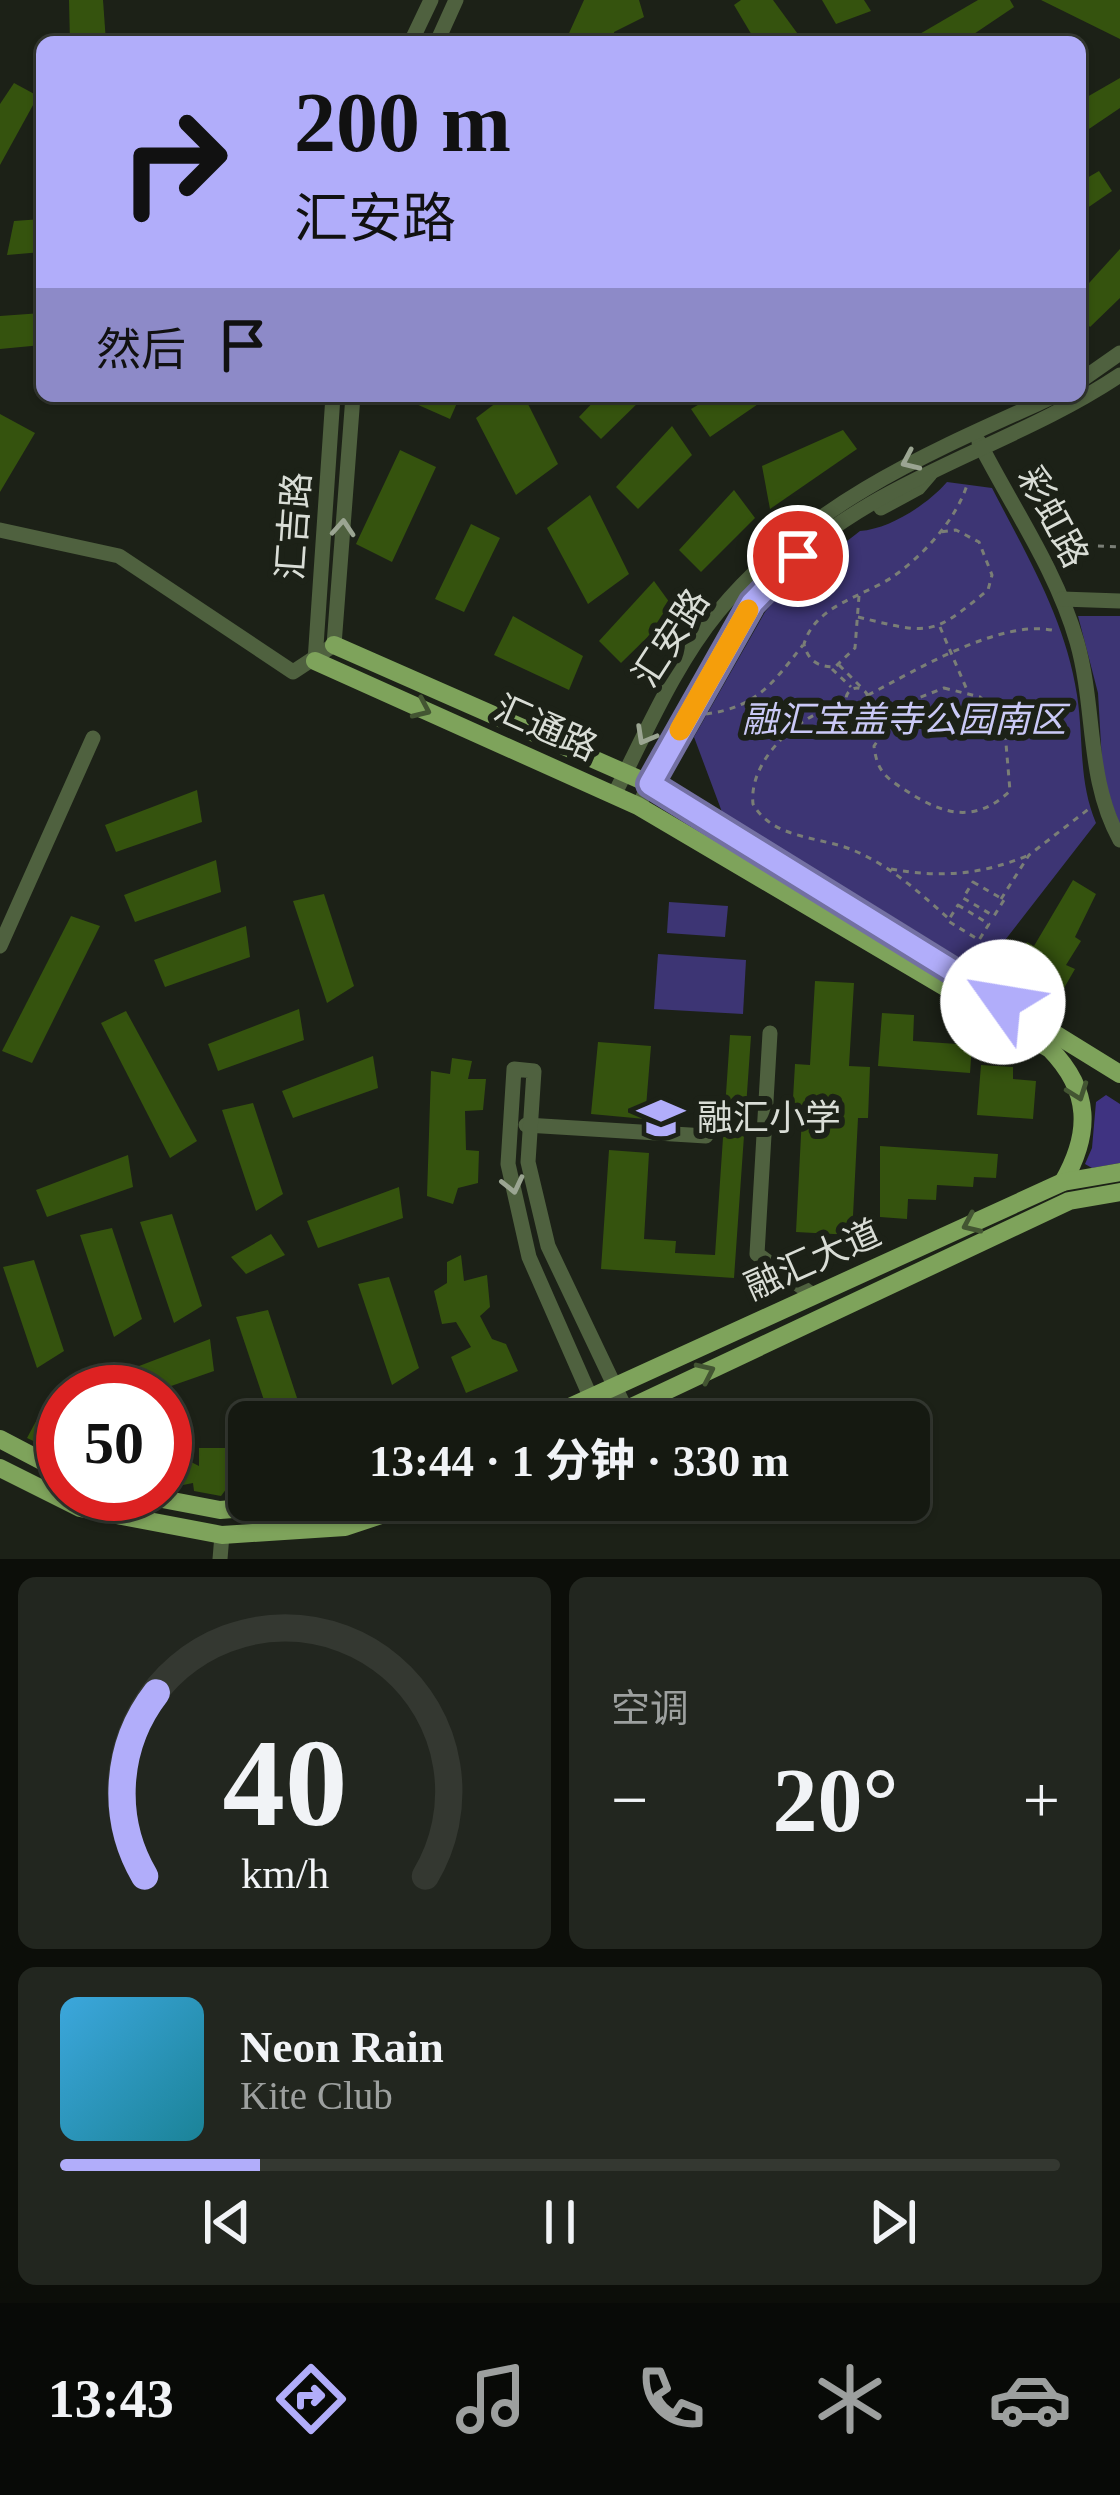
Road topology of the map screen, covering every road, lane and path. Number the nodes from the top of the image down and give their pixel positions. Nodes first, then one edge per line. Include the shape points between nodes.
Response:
1 (431, 0) edge
2 (456, 0) edge
3 (414, 36) edge
4 (439, 36) edge
5 (1120, 353) edge
6 (1120, 375) edge
7 (1086, 378) edge
8 (1086, 397) edge
9 (333, 402) edge
10 (353, 402) edge
11 (1044, 402) edge
12 (1079, 402) edge
13 (977, 440) junction
14 (967, 484) dead end
15 (0, 530) edge
16 (937, 532) junction
17 (1033, 544) junction
18 (1120, 547) edge
19 (860, 596) junction
20 (1062, 599) junction
21 (1120, 601) edge
22 (857, 616) junction
23 (940, 626) junction
24 (1075, 636) junction
25 (804, 644) junction
26 (334, 645) junction
27 (948, 654) junction
28 (315, 661) junction
29 (839, 665) junction
30 (830, 667) junction
31 (852, 688) junction
32 (863, 689) junction
33 (969, 693) junction
34 (868, 695) junction
35 (847, 704) junction
36 (706, 714) dead end
37 (93, 738) dead end
38 (625, 773) junction
39 (650, 784) junction
40 (614, 795) junction
41 (638, 806) junction
42 (1090, 808) dead end
43 (1120, 841) edge
44 (1029, 855) junction
45 (885, 868) junction
46 (1001, 899) junction
47 (971, 903) junction
48 (967, 910) dead end
49 (950, 919) junction
50 (0, 946) edge
51 (770, 1034) dead end
52 (1120, 1075) edge
53 (511, 1124) junction
54 (530, 1126) junction
55 (706, 1136) dead end
56 (1120, 1172) edge
57 (1063, 1182) junction
58 (1120, 1192) edge
59 (814, 1296) junction
60 (615, 1387) junction
61 (591, 1398) junction
62 (584, 1401) edge
63 (592, 1401) edge
64 (622, 1401) edge
65 (645, 1401) edge
66 (0, 1439) edge
67 (36, 1458) edge
68 (0, 1468) edge
69 (192, 1505) edge
70 (228, 1509) edge
71 (363, 1521) edge
72 (222, 1535) junction
73 (220, 1559) edge

1 - 3 street
2 - 4 street
5 - 7 street
6 - 8 street, 汇安路
9 - 28 street, 汇吉路
26 -> 10 street, 汇吉路
11 - 13 street, 汇安路
12 - 13 street, 汇安路
13 - 17 street, 彩虹路
13 -> 38 street, 汇安路 via 872,482 814,518 763,564 701,635
13 - 39 street, 汇安路 via 822,534 752,603
14 - 16 path
15 - 28 street via 119,556 293,672
16 - 19 path via 916,558
16 - 23 path via 969,534 992,575 988,590
17 - 18 path
17 - 20 street, 彩虹路
19 - 22 path
19 - 25 path via 814,622
20 - 21 street
20 - 24 street, 彩虹路
22 - 23 path via 908,631
22 - 29 path via 855,648
23 - 27 path
24 - 27 path via 1040,626
24 - 43 street, 彩虹路 via 1091,694 1095,779
25 - 30 path via 812,662
25 - 36 path via 754,700
26 - 28 street
26 - 38 main road, 汇通路
27 - 33 path
27 - 34 path
28 -> 40 main road, 汇通路
29 - 30 path
29 - 32 path
30 - 31 path
31 - 32 path
31 - 35 path
32 - 34 path
33 - 33 path via 944,688 903,704 874,746 881,774 951,814 992,808 1010,791 1004,720
34 - 35 path via 863,709
35 - 45 path via 817,715 772,750 756,771 753,804 771,826 854,850
37 - 50 street
38 - 39 main road, 汇通路
38 - 40 street, 汇安路
39 - 41 street, 汇安路
39 - 52 main road, 汇通路
40 - 41 main road, 汇通路
41 -> 57 main road, 汇通路 via 1050,1049 1079,1087 1085,1112
42 - 44 path
44 - 45 path via 958,876
44 - 46 path
45 - 49 path
46 - 47 path via 994,916
46 - 47 path via 973,881 963,898
47 - 48 path
49 - 49 path via 979,940 989,924 958,905
51 - 59 street via 757,1254
53 - 54 street
53 - 54 street via 514,1069 534,1071
53 -> 61 street via 508,1164 530,1257
54 - 55 street
54 - 60 street via 528,1162 548,1246
56 - 57 main road, 融汇大道
57 -> 59 main road, 融汇大道
65 -> 58 main road, 融汇大道 via 1069,1201
59 - 60 main road, 融汇大道
60 - 61 main road, 融汇大道
60 - 64 street
61 - 62 main road, 融汇大道
61 - 63 street
66 - 67 main road
68 - 72 main road via 80,1508
69 - 70 main road
71 - 72 main road
72 - 73 street

